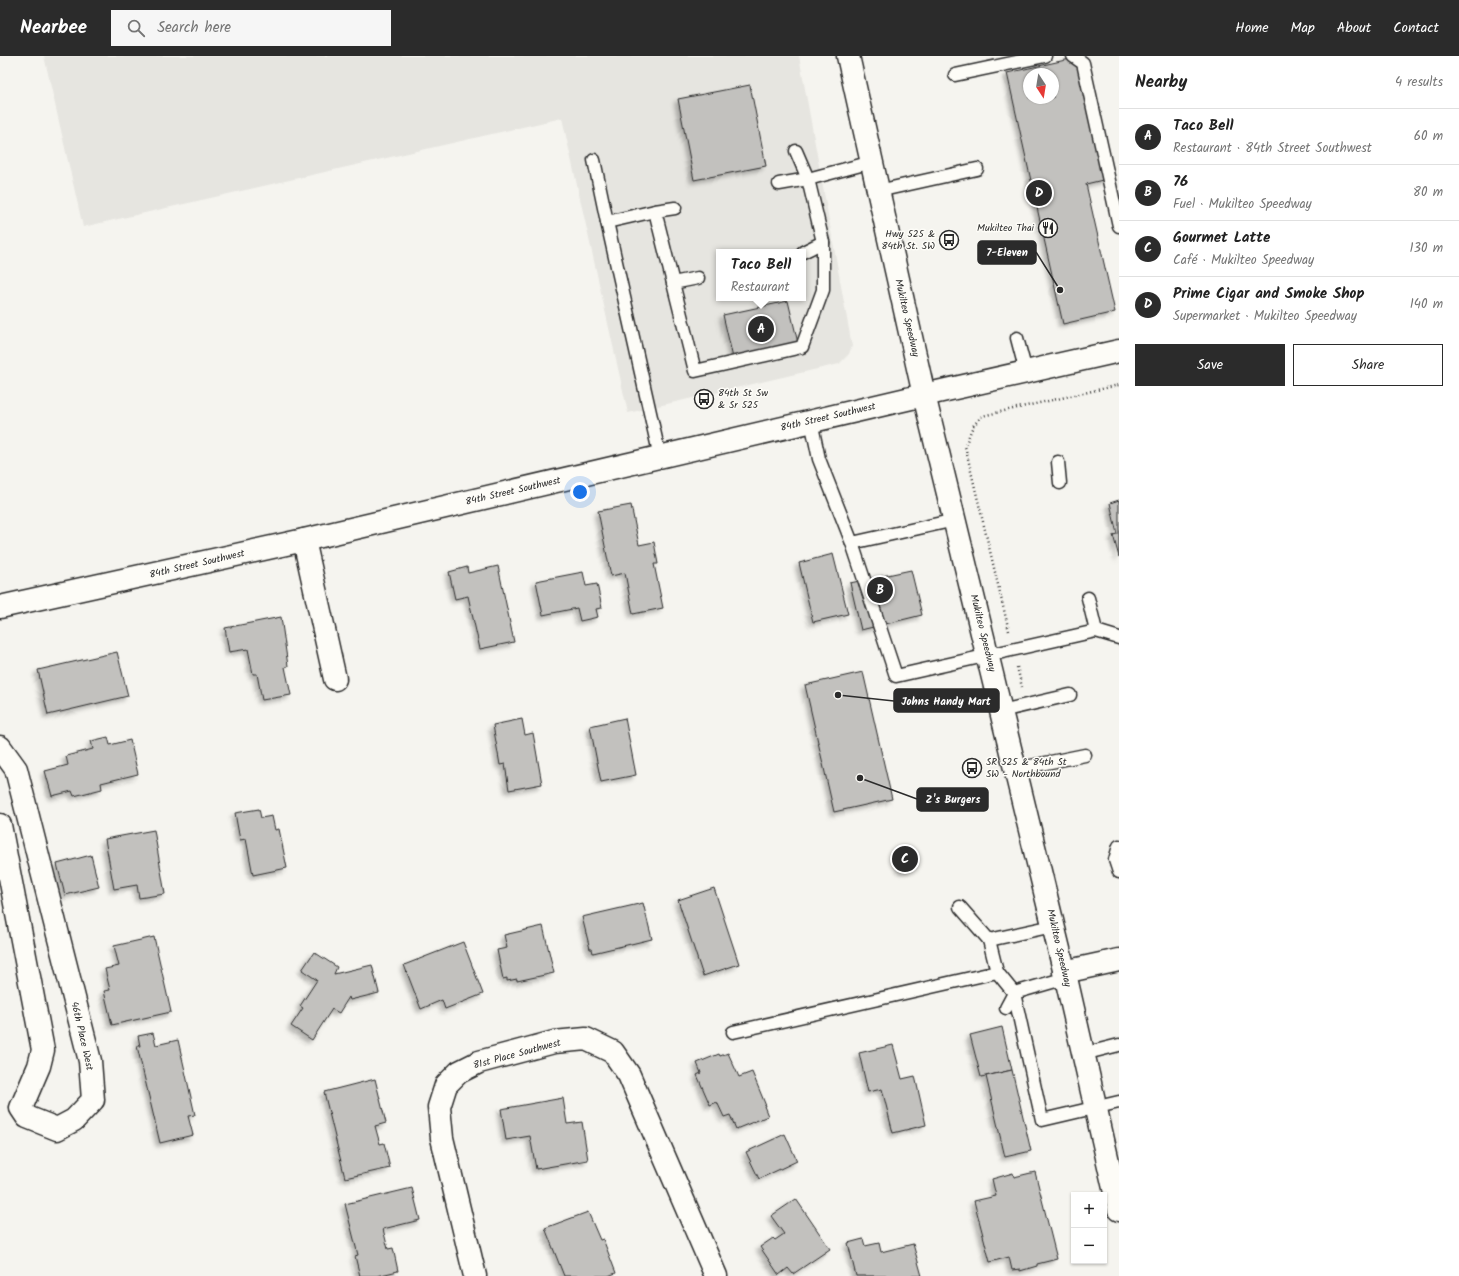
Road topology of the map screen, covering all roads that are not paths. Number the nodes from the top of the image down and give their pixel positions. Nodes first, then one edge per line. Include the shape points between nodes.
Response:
1 (848, 56) edge
2 (1044, 56) edge
3 (1073, 56) edge
4 (955, 75) dead end
5 (796, 151) dead end
6 (594, 160) dead end
7 (872, 162) junction
8 (977, 169) dead end
9 (808, 179) junction
10 (779, 184) dead end
11 (878, 191) junction
12 (675, 208) dead end
13 (655, 211) junction
14 (607, 222) junction
15 (1119, 226) edge
16 (823, 242) junction
17 (806, 250) edge
18 (698, 278) dead end
19 (673, 283) junction
20 (1017, 338) dead end
21 (1119, 351) edge
22 (1026, 372) junction
23 (924, 395) junction
24 (811, 421) junction
25 (660, 457) junction
26 (1058, 462) dead end
27 (1060, 483) dead end
28 (955, 520) junction
29 (304, 540) junction
30 (852, 543) junction
31 (1088, 598) dead end
32 (0, 608) edge
33 (1096, 631) junction
34 (1119, 638) edge
35 (988, 656) junction
36 (335, 679) dead end
37 (1070, 695) dead end
38 (1002, 711) junction
39 (0, 747) edge
40 (1085, 755) dead end
41 (1016, 769) junction
42 (0, 825) edge
43 (1119, 846) edge
44 (1118, 867) edge
45 (960, 907) dead end
46 (1054, 926) junction
47 (989, 940) junction
48 (1119, 960) edge
49 (998, 972) junction
50 (1065, 975) junction
51 (1014, 993) junction
52 (1006, 1008) dead end
53 (733, 1032) dead end
54 (1119, 1045) edge
55 (1083, 1054) junction
56 (1119, 1102) edge
57 (1095, 1107) junction
58 (1119, 1210) edge
59 (475, 1276) edge
60 (716, 1276) edge

1 - 7 main road, Mukilteo Speedway
2 - 4 lane
3 - 15 lane via 1083,63
5 - 9 lane
6 - 14 lane
7 - 9 lane
7 - 11 main road, Mukilteo Speedway
8 - 11 lane
9 - 10 lane
9 - 16 lane
11 - 23 main road, Mukilteo Speedway
12 - 13 lane
13 - 14 lane
13 - 19 lane
14 - 25 lane
16 - 17 lane
16 - 19 lane via 823,290 802,347 694,371
18 - 19 lane
20 - 22 lane
21 - 22 main road, 84th Street Southwest
22 - 23 main road, 84th Street Southwest
23 - 24 main road, 84th Street Southwest
23 - 28 main road, Mukilteo Speedway
24 - 25 main road, 84th Street Southwest
24 - 30 lane via 819,459
25 - 29 main road, 84th Street Southwest
26 - 27 lane
28 - 30 lane
28 - 35 main road, Mukilteo Speedway
29 - 32 main road, 84th Street Southwest
29 - 36 main road
30 - 35 lane via 896,676
31 - 33 lane
33 - 34 lane
33 - 35 lane
35 - 38 main road, Mukilteo Speedway
37 - 38 lane
38 - 41 main road, Mukilteo Speedway
39 - 42 main road, 46th Place West via 16,768 90,1061 93,1100 74,1120 57,1128 27,1117 21,1108 39,1066 42,1050
40 - 41 lane
41 - 46 main road, Mukilteo Speedway
43 - 44 lane via 1115,860
45 - 47 lane
46 - 47 lane
46 - 50 main road, Mukilteo Speedway
47 - 49 lane
48 - 50 main road
49 - 51 lane
49 - 53 lane
50 - 51 lane
50 - 55 main road, Mukilteo Speedway
51 - 52 lane
51 - 57 lane via 1042,1120
54 - 55 lane
55 - 57 main road, Mukilteo Speedway
56 - 57 lane
57 - 58 main road, Mukilteo Speedway
59 - 60 main road, 81st Place Southwest via 442,1138 439,1107 446,1085 459,1072 479,1062 554,1042 586,1038 612,1052 629,1075

